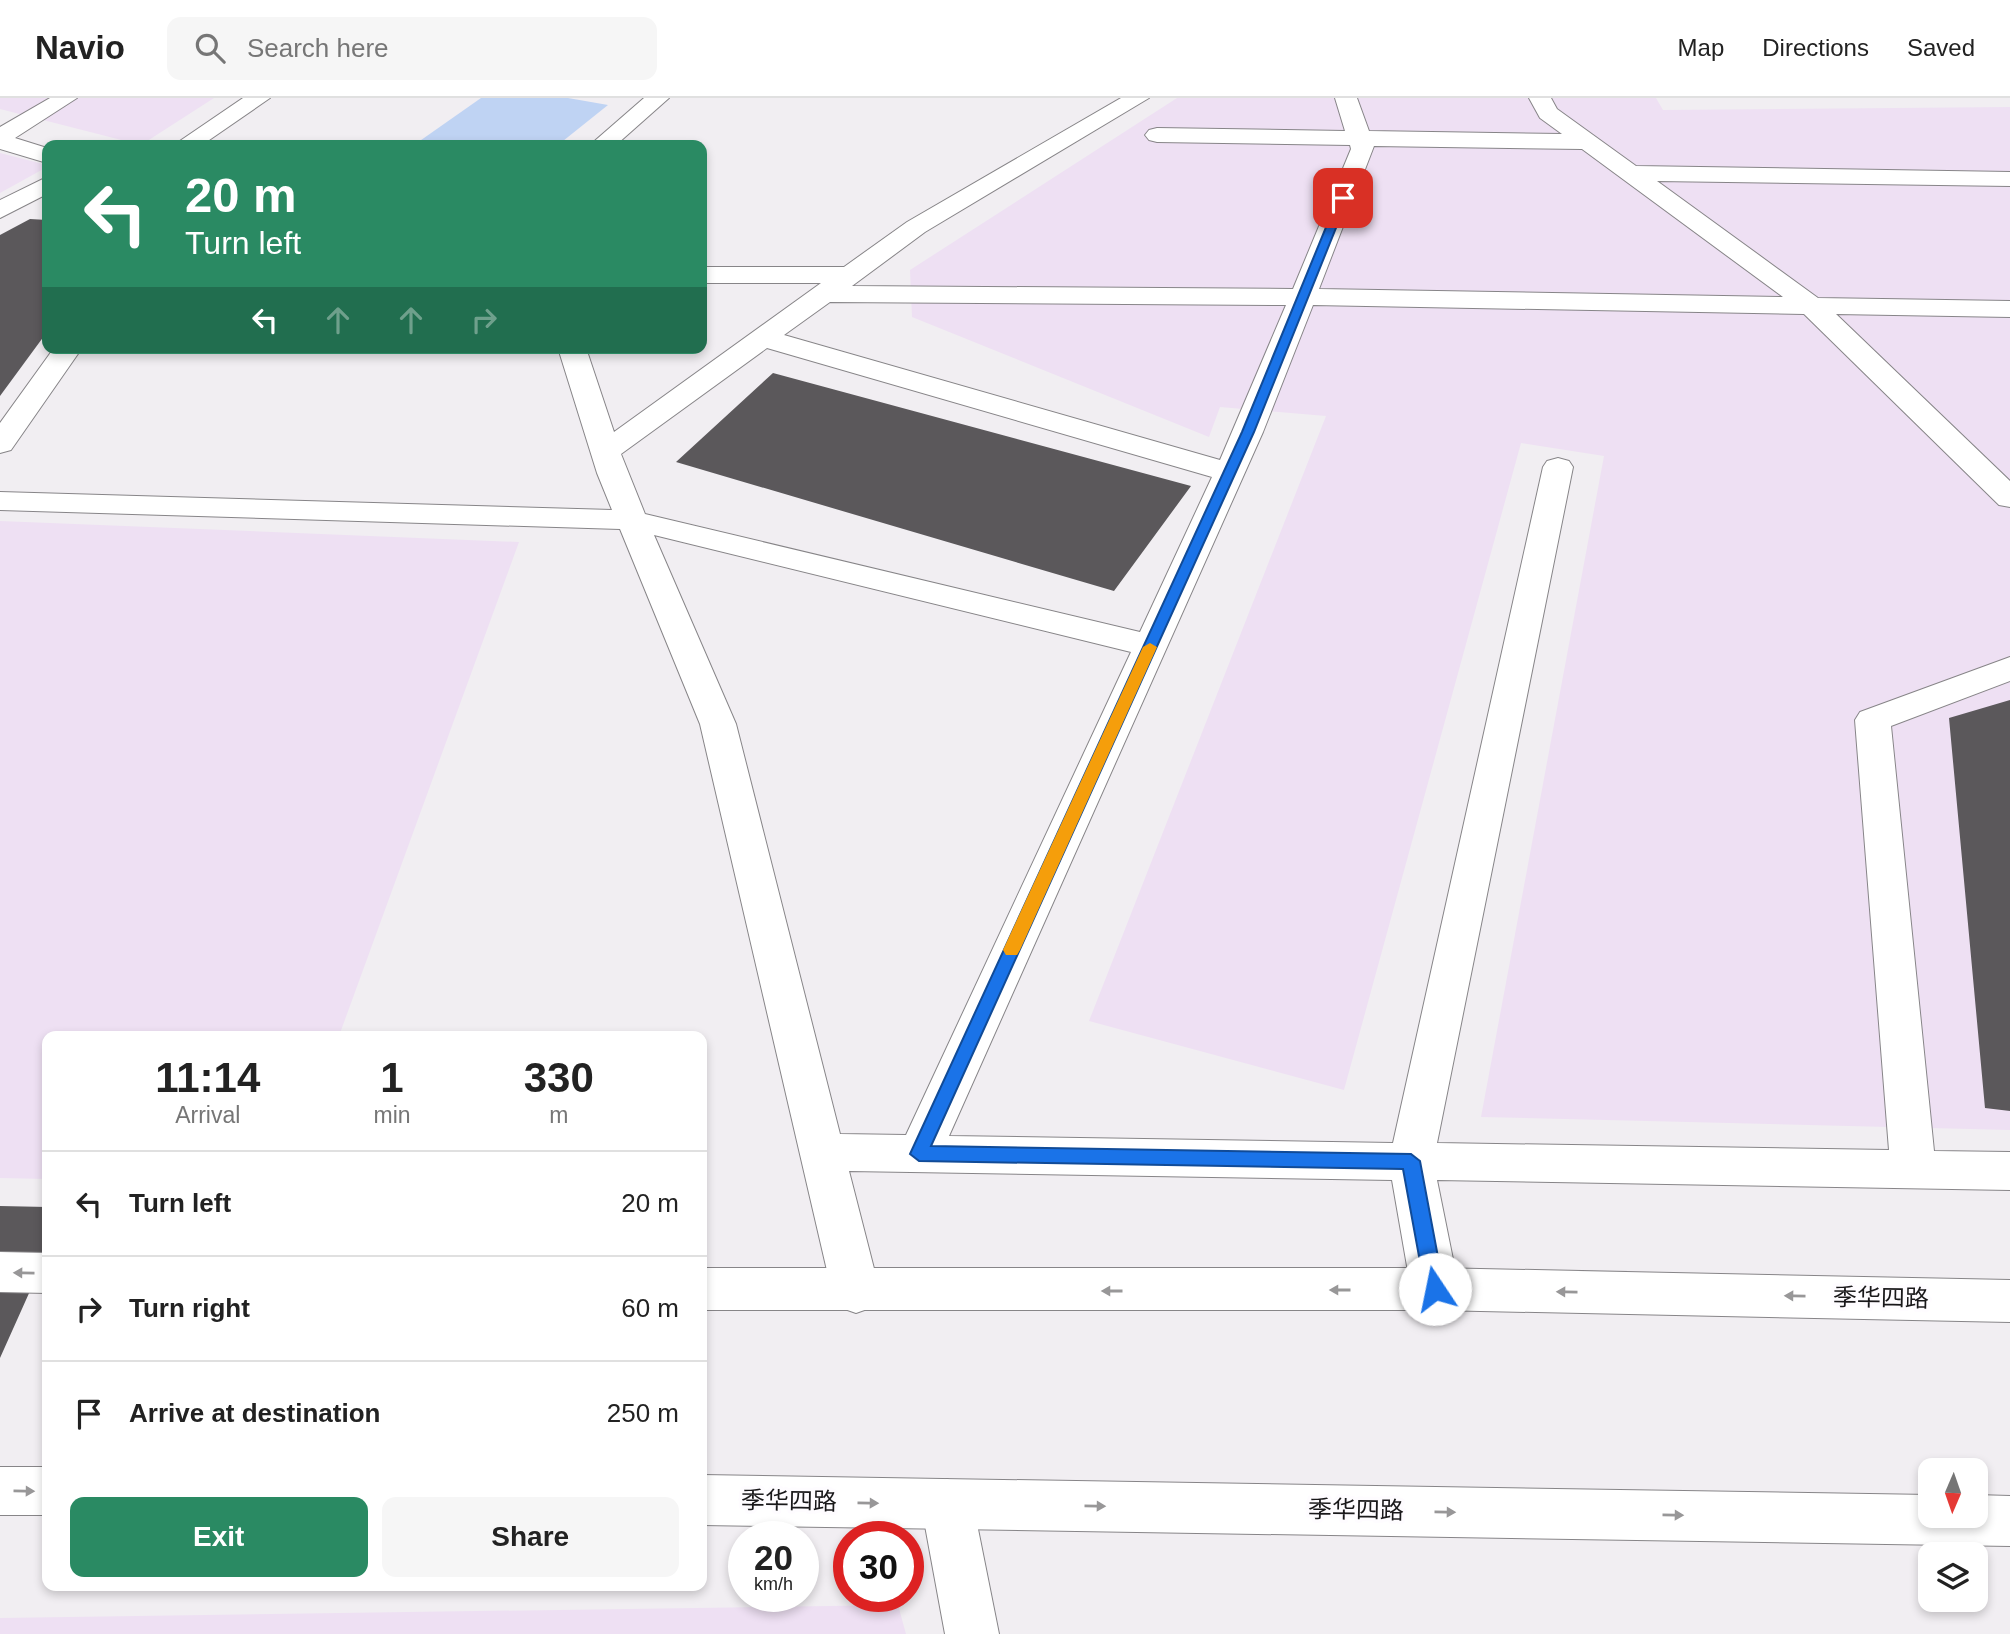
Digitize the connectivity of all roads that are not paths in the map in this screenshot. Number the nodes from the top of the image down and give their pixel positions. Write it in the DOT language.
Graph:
graph roads {
  1 [pos="66,98"];
  2 [pos="259,98"];
  3 [pos="658,98"];
  4 [pos="1138,98"];
  5 [pos="1346,98"];
  6 [pos="1540,98"];
  7 [pos="1157,135"];
  8 [pos="0,139"];
  9 [pos="1359,139"];
  10 [pos="194,140"];
  11 [pos="608,140"];
  12 [pos="1587,142"];
  13 [pos="42,154"];
  14 [pos="1630,173"];
  15 [pos="2010,179"];
  16 [pos="42,187"];
  17 [pos="0,210"];
  18 [pos="707,275"];
  19 [pos="850,275"];
  20 [pos="824,294"];
  21 [pos="1302,297"];
  22 [pos="1811,305"];
  23 [pos="2010,309"];
  24 [pos="763,338"];
  25 [pos="64,354"];
  26 [pos="574,354"];
  27 [pos="0,444"];
  28 [pos="605,452"];
  29 [pos="1558,467"];
  30 [pos="1230,472"];
  31 [pos="2010,498"];
  32 [pos="2,505"];
  33 [pos="632,520"];
  34 [pos="1151,646"];
  35 [pos="2010,668"];
  36 [pos="821,1152"];
  37 [pos="919,1154"];
  38 [pos="1411,1161"];
  39 [pos="1913,1169"];
  40 [pos="2010,1171"];
  41 [pos="0,1272"];
  42 [pos="42,1273"];
  43 [pos="707,1289"];
  44 [pos="1435,1289"];
  45 [pos="856,1292"];
  46 [pos="2010,1301"];
  47 [pos="0,1491"];
  48 [pos="42,1491"];
  49 [pos="707,1500"];
  50 [pos="947,1504"];
  51 [pos="2010,1521"];
  52 [pos="972,1634"];
  1 -- 8 [label="street"];
  2 -- 10 [label="street"];
  3 -- 11 [label="street"];
  4 -- 19 [label="street"];
  5 -- 9 [label="street"];
  6 -- 12 [label="street"];
  7 -- 9 [label="street"];
  8 -- 13 [label="street"];
  9 -- 12 [label="street"];
  9 -- 21 [label="street"];
  12 -- 14 [label="street"];
  14 -- 15 [label="street"];
  14 -- 22 [label="street"];
  16 -- 17 [label="street"];
  18 -- 19 [label="street"];
  19 -- 20 [label="street"];
  20 -- 21 [label="street"];
  20 -- 24 [label="street"];
  21 -- 22 [label="street"];
  21 -- 30 [label="street"];
  22 -- 23 [label="street"];
  22 -- 31 [label="street"];
  24 -- 28 [label="street"];
  24 -- 30 [label="street"];
  25 -- 27 [label="street"];
  26 -- 28 [label="street"];
  28 -- 33 [label="street"];
  29 -- 38 [label="street"];
  30 -- 34 [label="street"];
  32 -- 33 [label="street"];
  33 -- 34 [label="street"];
  33 -- 36 [label="street"];
  34 -- 37 [label="street"];
  35 -- 39 [label="street"];
  36 -- 37 [label="street"];
  36 -- 45 [label="street"];
  37 -- 38 [label="street"];
  38 -- 39 [label="street"];
  38 -- 44 [label="street"];
  39 -- 40 [label="street"];
  42 -- 41 [label="street, one-way"];
  43 -- 45 [label="street, 季华四路"];
  44 -- 45 [label="street, 季华四路, one-way"];
  46 -- 44 [label="street, 季华四路, one-way"];
  47 -- 48 [label="street, one-way"];
  49 -- 50 [label="street, 季华四路, one-way"];
  50 -- 51 [label="street, 季华四路, one-way"];
  50 -- 52 [label="street"];
}
